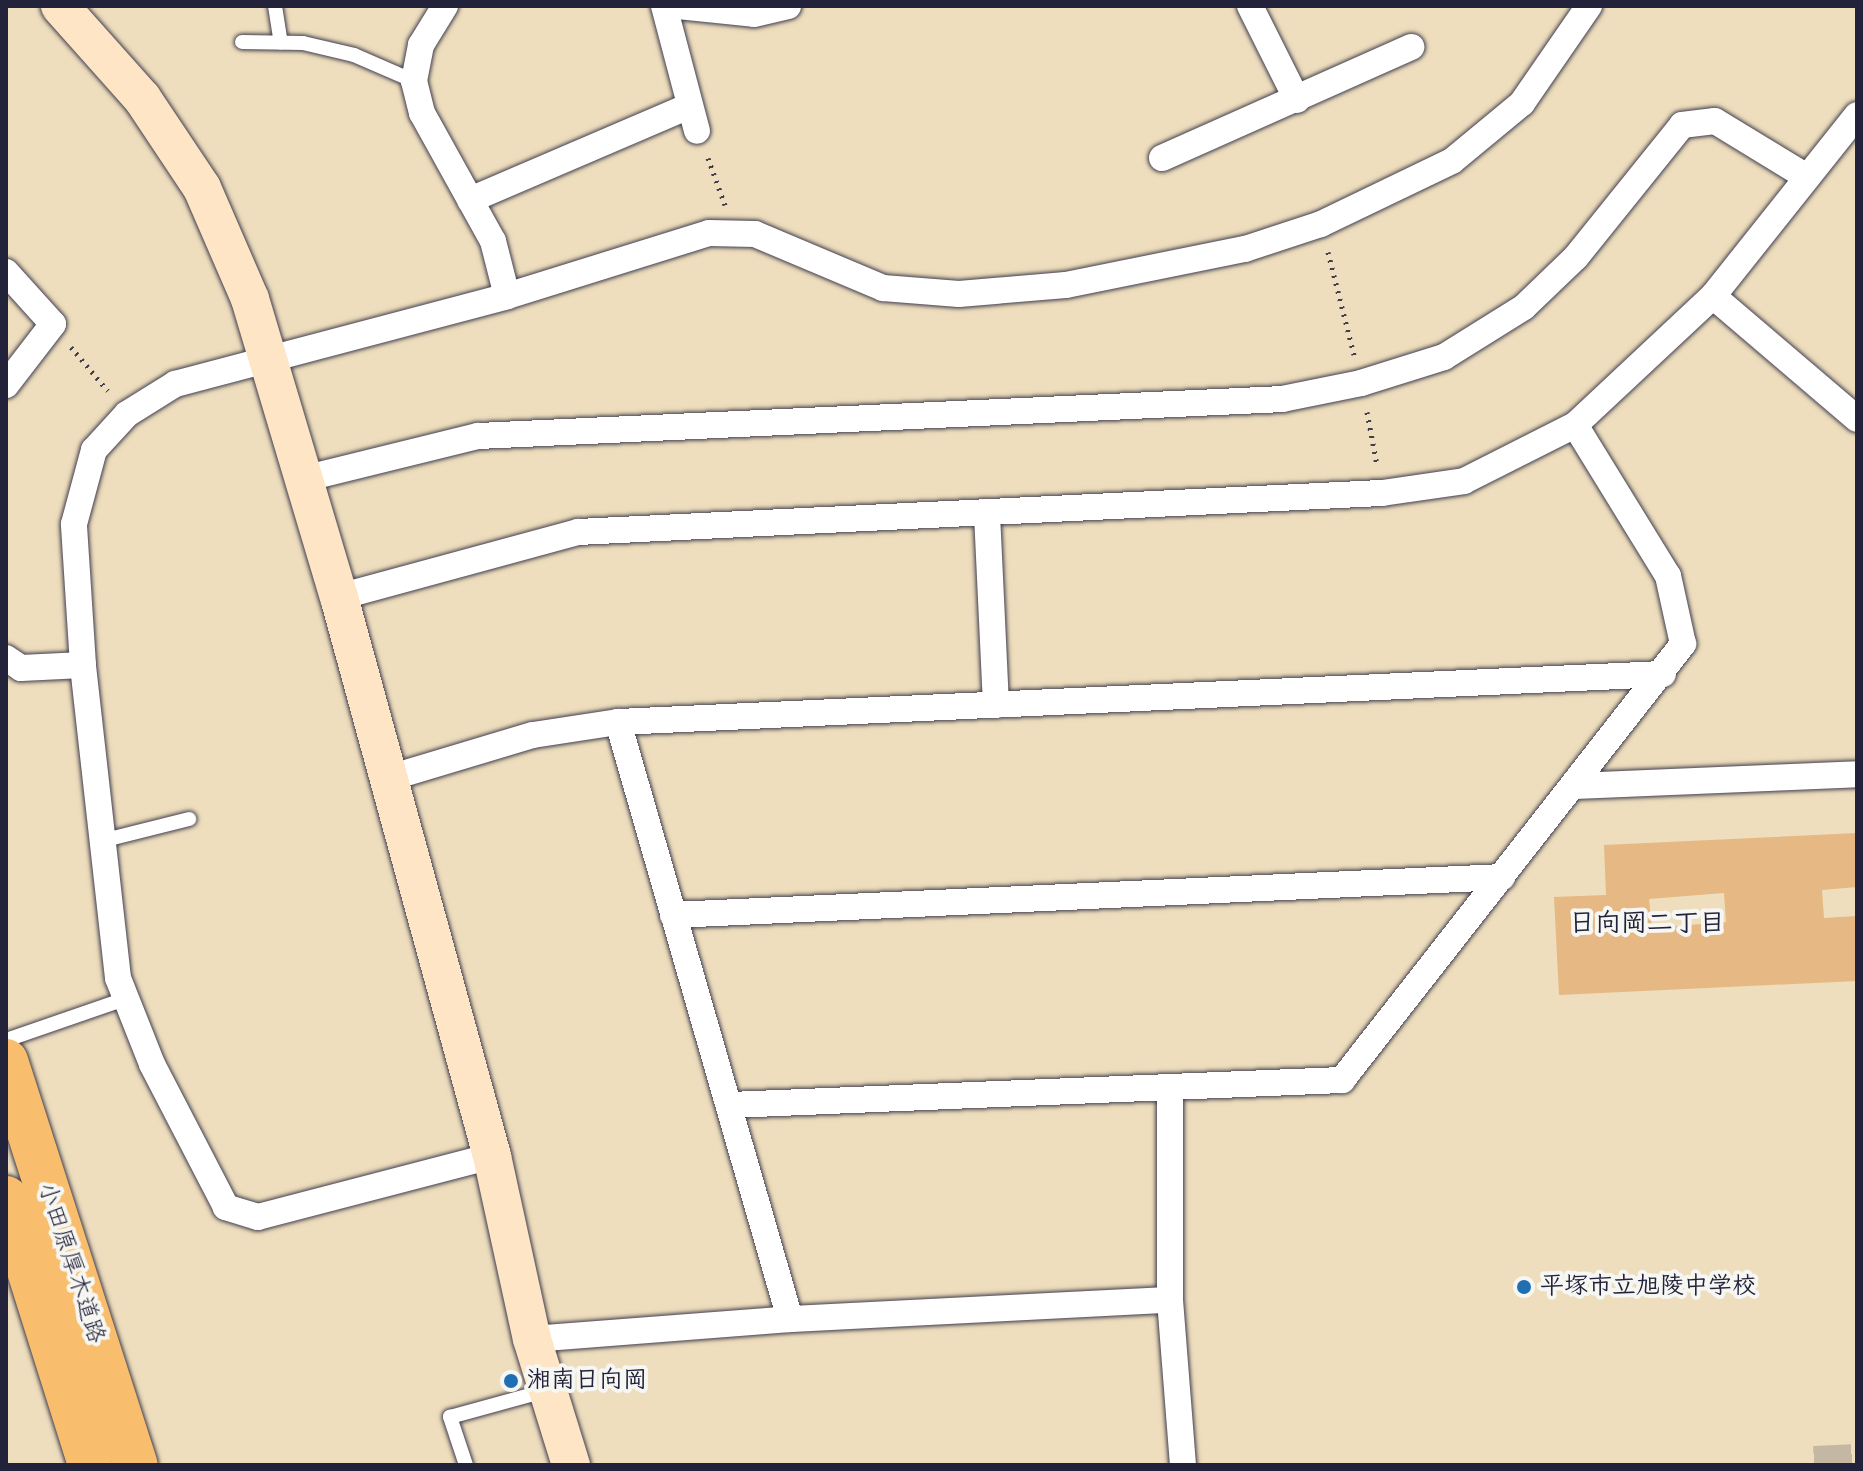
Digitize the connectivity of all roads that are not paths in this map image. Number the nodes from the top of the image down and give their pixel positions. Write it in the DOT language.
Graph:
graph roads {
  1 [pos="60,6"];
  2 [pos="275,6"];
  3 [pos="445,6"];
  4 [pos="664,6"];
  5 [pos="678,6"];
  6 [pos="788,6"];
  7 [pos="1250,6"];
  8 [pos="1589,6"];
  9 [pos="242,42"];
  10 [pos="281,43"];
  11 [pos="1411,47"];
  12 [pos="414,81"];
  13 [pos="1297,100"];
  14 [pos="687,107"];
  15 [pos="1857,115"];
  16 [pos="697,131"];
  17 [pos="1162,158"];
  18 [pos="1805,176"];
  19 [pos="470,200"];
  20 [pos="6,272"];
  21 [pos="507,296"];
  22 [pos="1713,296"];
  23 [pos="268,357"];
  24 [pos="6,385"];
  25 [pos="1857,419"];
  26 [pos="1575,425"];
  27 [pos="303,479"];
  28 [pos="987,514"];
  29 [pos="339,597"];
  30 [pos="6,658"];
  31 [pos="83,665"];
  32 [pos="1663,674"];
  33 [pos="996,705"];
  34 [pos="618,722"];
  35 [pos="1857,774"];
  36 [pos="386,779"];
  37 [pos="1576,786"];
  38 [pos="189,819"];
  39 [pos="101,841"];
  40 [pos="1502,877"];
  41 [pos="673,915"];
  42 [pos="125,999"];
  43 [pos="6,1040"];
  44 [pos="6,1061"];
  45 [pos="1170,1088"];
  46 [pos="730,1105"];
  47 [pos="492,1156"];
  48 [pos="6,1198"];
  49 [pos="1170,1300"];
  50 [pos="790,1319"];
  51 [pos="532,1339"];
  52 [pos="548,1390"];
  53 [pos="135,1460"];
  54 [pos="90,1464"];
  55 [pos="466,1465"];
  56 [pos="571,1465"];
  57 [pos="1183,1465"];
  1 -- 23 [label="street"];
  2 -- 10 [label="lane"];
  3 -- 12 [label="street"];
  4 -- 14 [label="street"];
  5 -- 6 [label="street"];
  7 -- 13 [label="street"];
  8 -- 21 [label="street"];
  9 -- 10 [label="lane"];
  10 -- 12 [label="lane"];
  11 -- 13 [label="street"];
  12 -- 19 [label="street"];
  13 -- 17 [label="street"];
  14 -- 16 [label="street"];
  14 -- 19 [label="street"];
  15 -- 18 [label="street"];
  18 -- 22 [label="street"];
  18 -- 27 [label="street"];
  19 -- 21 [label="street"];
  20 -- 24 [label="street"];
  21 -- 23 [label="street"];
  22 -- 25 [label="street"];
  22 -- 26 [label="street"];
  23 -- 27 [label="street"];
  23 -- 31 [label="street"];
  26 -- 28 [label="street"];
  26 -- 32 [label="street"];
  27 -- 29 [label="street"];
  28 -- 29 [label="street"];
  28 -- 33 [label="street"];
  29 -- 36 [label="street"];
  30 -- 31 [label="street"];
  31 -- 39 [label="street"];
  32 -- 33 [label="street"];
  32 -- 37 [label="street"];
  33 -- 34 [label="street"];
  34 -- 36 [label="street"];
  34 -- 41 [label="street"];
  35 -- 37 [label="street"];
  36 -- 47 [label="street"];
  37 -- 40 [label="street"];
  38 -- 39 [label="lane"];
  39 -- 42 [label="street"];
  40 -- 41 [label="street"];
  40 -- 45 [label="street"];
  41 -- 46 [label="street"];
  42 -- 43 [label="lane"];
  42 -- 47 [label="street"];
  44 -- 53 [label="highway, 小田原厚木道路"];
  45 -- 46 [label="street"];
  45 -- 49 [label="street"];
  46 -- 50 [label="street"];
  47 -- 51 [label="street"];
  48 -- 54 [label="highway, 小田原厚木道路"];
  49 -- 50 [label="street"];
  49 -- 57 [label="street"];
  50 -- 51 [label="street"];
  51 -- 52 [label="street"];
  52 -- 55 [label="lane"];
  52 -- 56 [label="street"];
}
